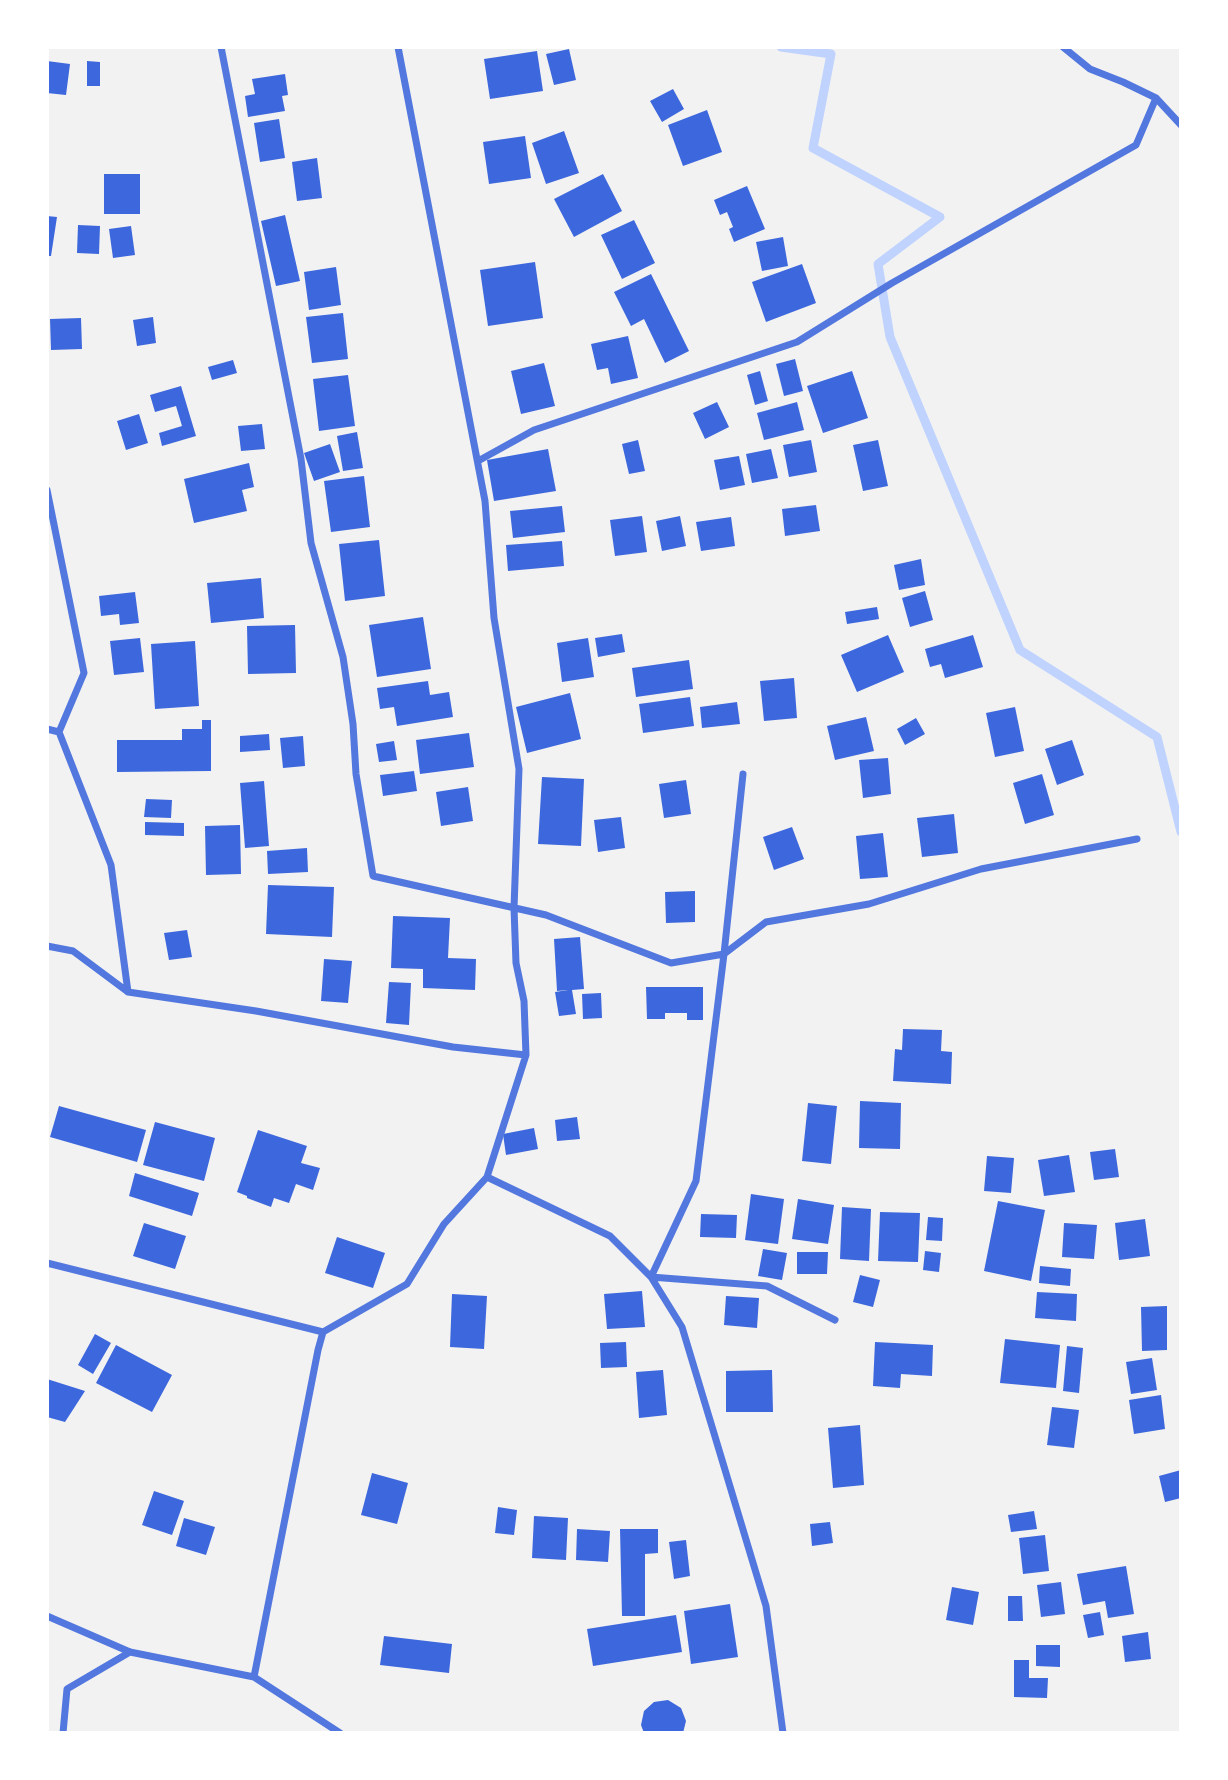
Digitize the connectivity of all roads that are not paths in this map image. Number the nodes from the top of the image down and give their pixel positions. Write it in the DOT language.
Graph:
graph roads {
  1 [pos="221,47"];
  2 [pos="398,47"];
  3 [pos="1063,47"];
  4 [pos="1156,98"];
  5 [pos="1181,125"];
  6 [pos="478,461"];
  7 [pos="47,490"];
  8 [pos="47,729"];
  9 [pos="58,732"];
  10 [pos="743,774"];
  11 [pos="1137,839"];
  12 [pos="514,908"];
  13 [pos="47,946"];
  14 [pos="724,954"];
  15 [pos="128,992"];
  16 [pos="526,1055"];
  17 [pos="487,1177"];
  18 [pos="47,1263"];
  19 [pos="651,1277"];
  20 [pos="835,1320"];
  21 [pos="323,1332"];
  22 [pos="47,1616"];
  23 [pos="130,1652"];
  24 [pos="254,1677"];
  25 [pos="63,1733"];
  26 [pos="340,1733"];
  27 [pos="783,1733"];
  1 -- 12 [label="street"];
  2 -- 6 [label="street"];
  3 -- 4 [label="street"];
  4 -- 5 [label="street"];
  4 -- 6 [label="street"];
  6 -- 12 [label="street"];
  7 -- 9 [label="street"];
  8 -- 9 [label="street"];
  9 -- 15 [label="street"];
  10 -- 14 [label="street"];
  11 -- 14 [label="street"];
  12 -- 14 [label="street"];
  12 -- 16 [label="street"];
  13 -- 15 [label="street"];
  14 -- 19 [label="street"];
  15 -- 16 [label="street"];
  16 -- 17 [label="street"];
  17 -- 19 [label="street"];
  17 -- 21 [label="street"];
  18 -- 21 [label="street"];
  19 -- 20 [label="street"];
  19 -- 27 [label="street"];
  21 -- 24 [label="street"];
  22 -- 23 [label="street"];
  23 -- 24 [label="street"];
  23 -- 25 [label="street"];
  24 -- 26 [label="street"];
}
